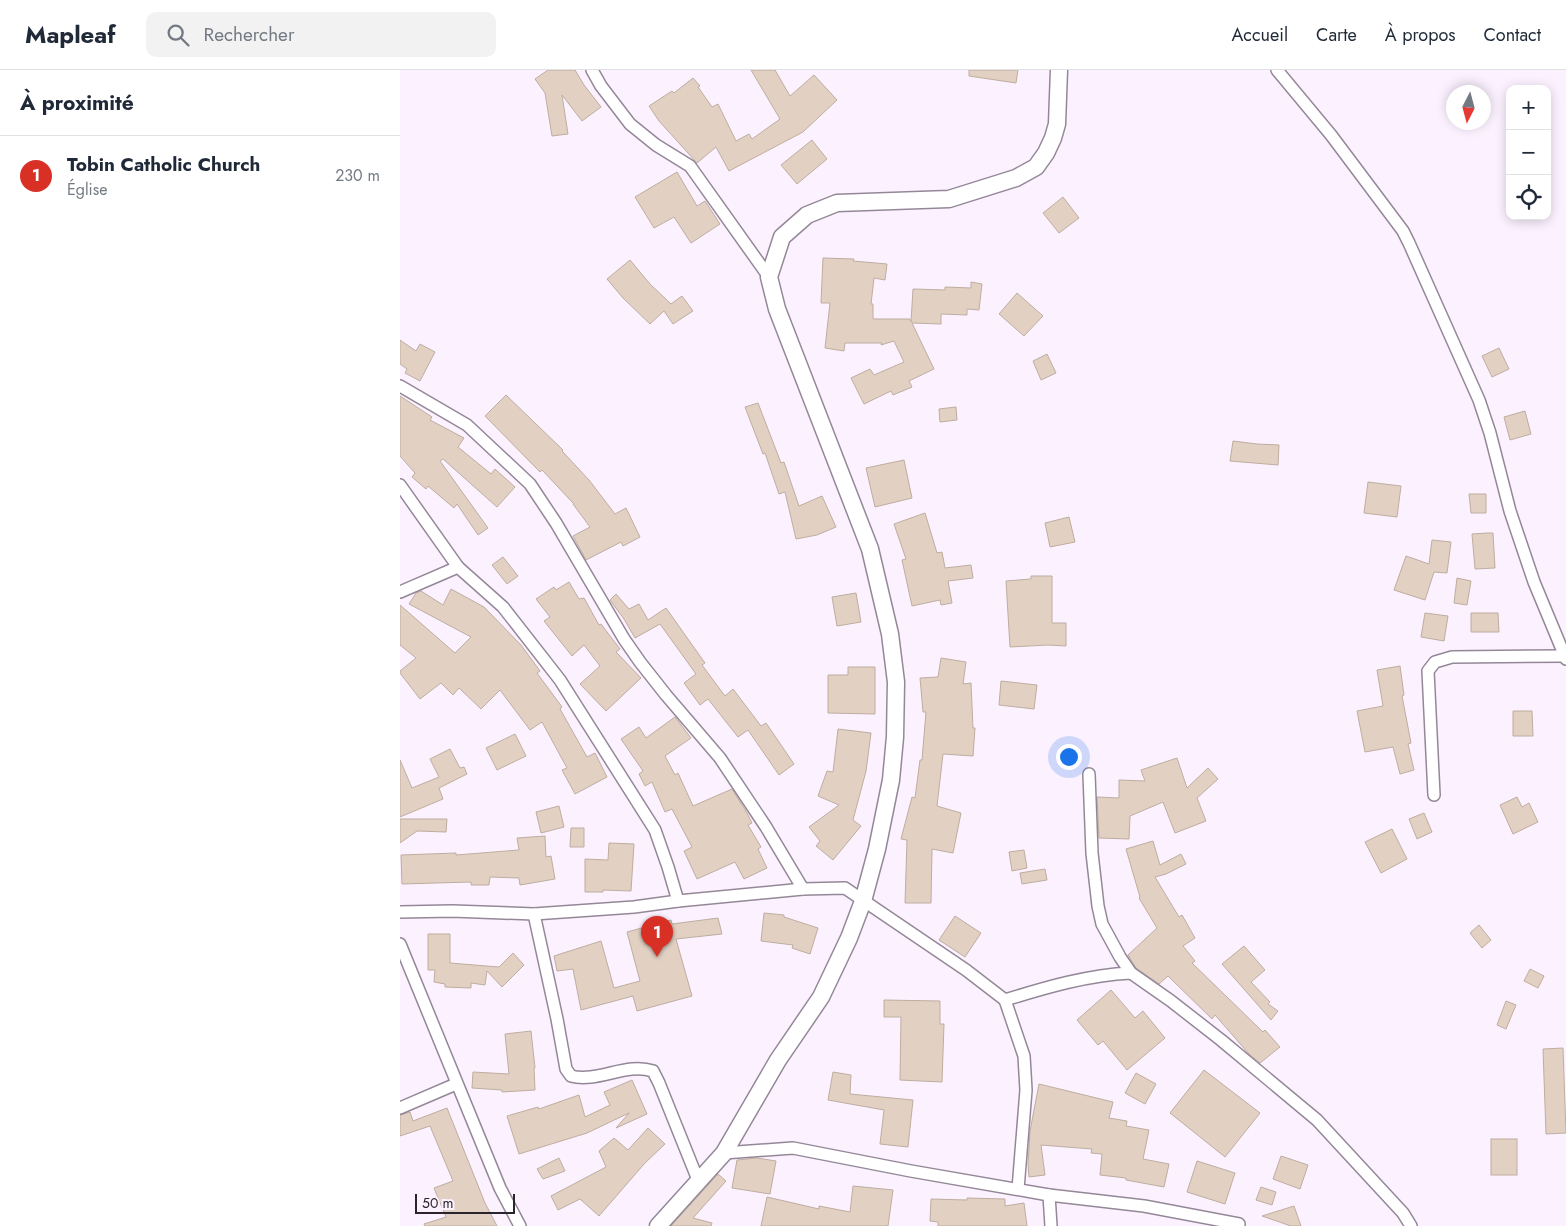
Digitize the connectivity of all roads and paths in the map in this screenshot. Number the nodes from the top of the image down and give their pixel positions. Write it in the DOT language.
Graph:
graph roads {
  1 [pos="592,70"];
  2 [pos="1059,70"];
  3 [pos="1277,70"];
  4 [pos="769,276"];
  5 [pos="400,386"];
  6 [pos="400,485"];
  7 [pos="458,567"];
  8 [pos="400,592"];
  9 [pos="1565,658"];
  10 [pos="1089,774"];
  11 [pos="1434,795"];
  12 [pos="803,889"];
  13 [pos="678,901"];
  14 [pos="864,901"];
  15 [pos="400,912"];
  16 [pos="534,914"];
  17 [pos="400,944"];
  18 [pos="1132,973"];
  19 [pos="1005,1000"];
  20 [pos="456,1084"];
  21 [pos="400,1108"];
  22 [pos="724,1153"];
  23 [pos="698,1180"];
  24 [pos="1018,1188"];
  25 [pos="1049,1195"];
  26 [pos="1239,1224"];
  27 [pos="520,1226"];
  28 [pos="658,1226"];
  29 [pos="1052,1226"];
  30 [pos="1411,1226"];
  1 -- 4 [label="street"];
  2 -- 4 [label="main road"];
  3 -- 9 [label="street"];
  4 -- 14 [label="main road"];
  5 -- 12 [label="street"];
  6 -- 7 [label="street"];
  7 -- 8 [label="street"];
  7 -- 13 [label="street"];
  9 -- 11 [label="street"];
  10 -- 18 [label="street"];
  12 -- 13 [label="street"];
  12 -- 14 [label="street"];
  13 -- 16 [label="street"];
  14 -- 19 [label="street"];
  14 -- 22 [label="main road"];
  15 -- 16 [label="street"];
  16 -- 23 [label="street"];
  17 -- 20 [label="street"];
  18 -- 19 [label="street"];
  18 -- 30 [label="street"];
  19 -- 24 [label="street"];
  20 -- 21 [label="street"];
  20 -- 27 [label="street"];
  22 -- 23 [label="main road"];
  22 -- 24 [label="street"];
  23 -- 28 [label="main road"];
  24 -- 25 [label="street"];
  25 -- 26 [label="street"];
  25 -- 29 [label="street"];
}
